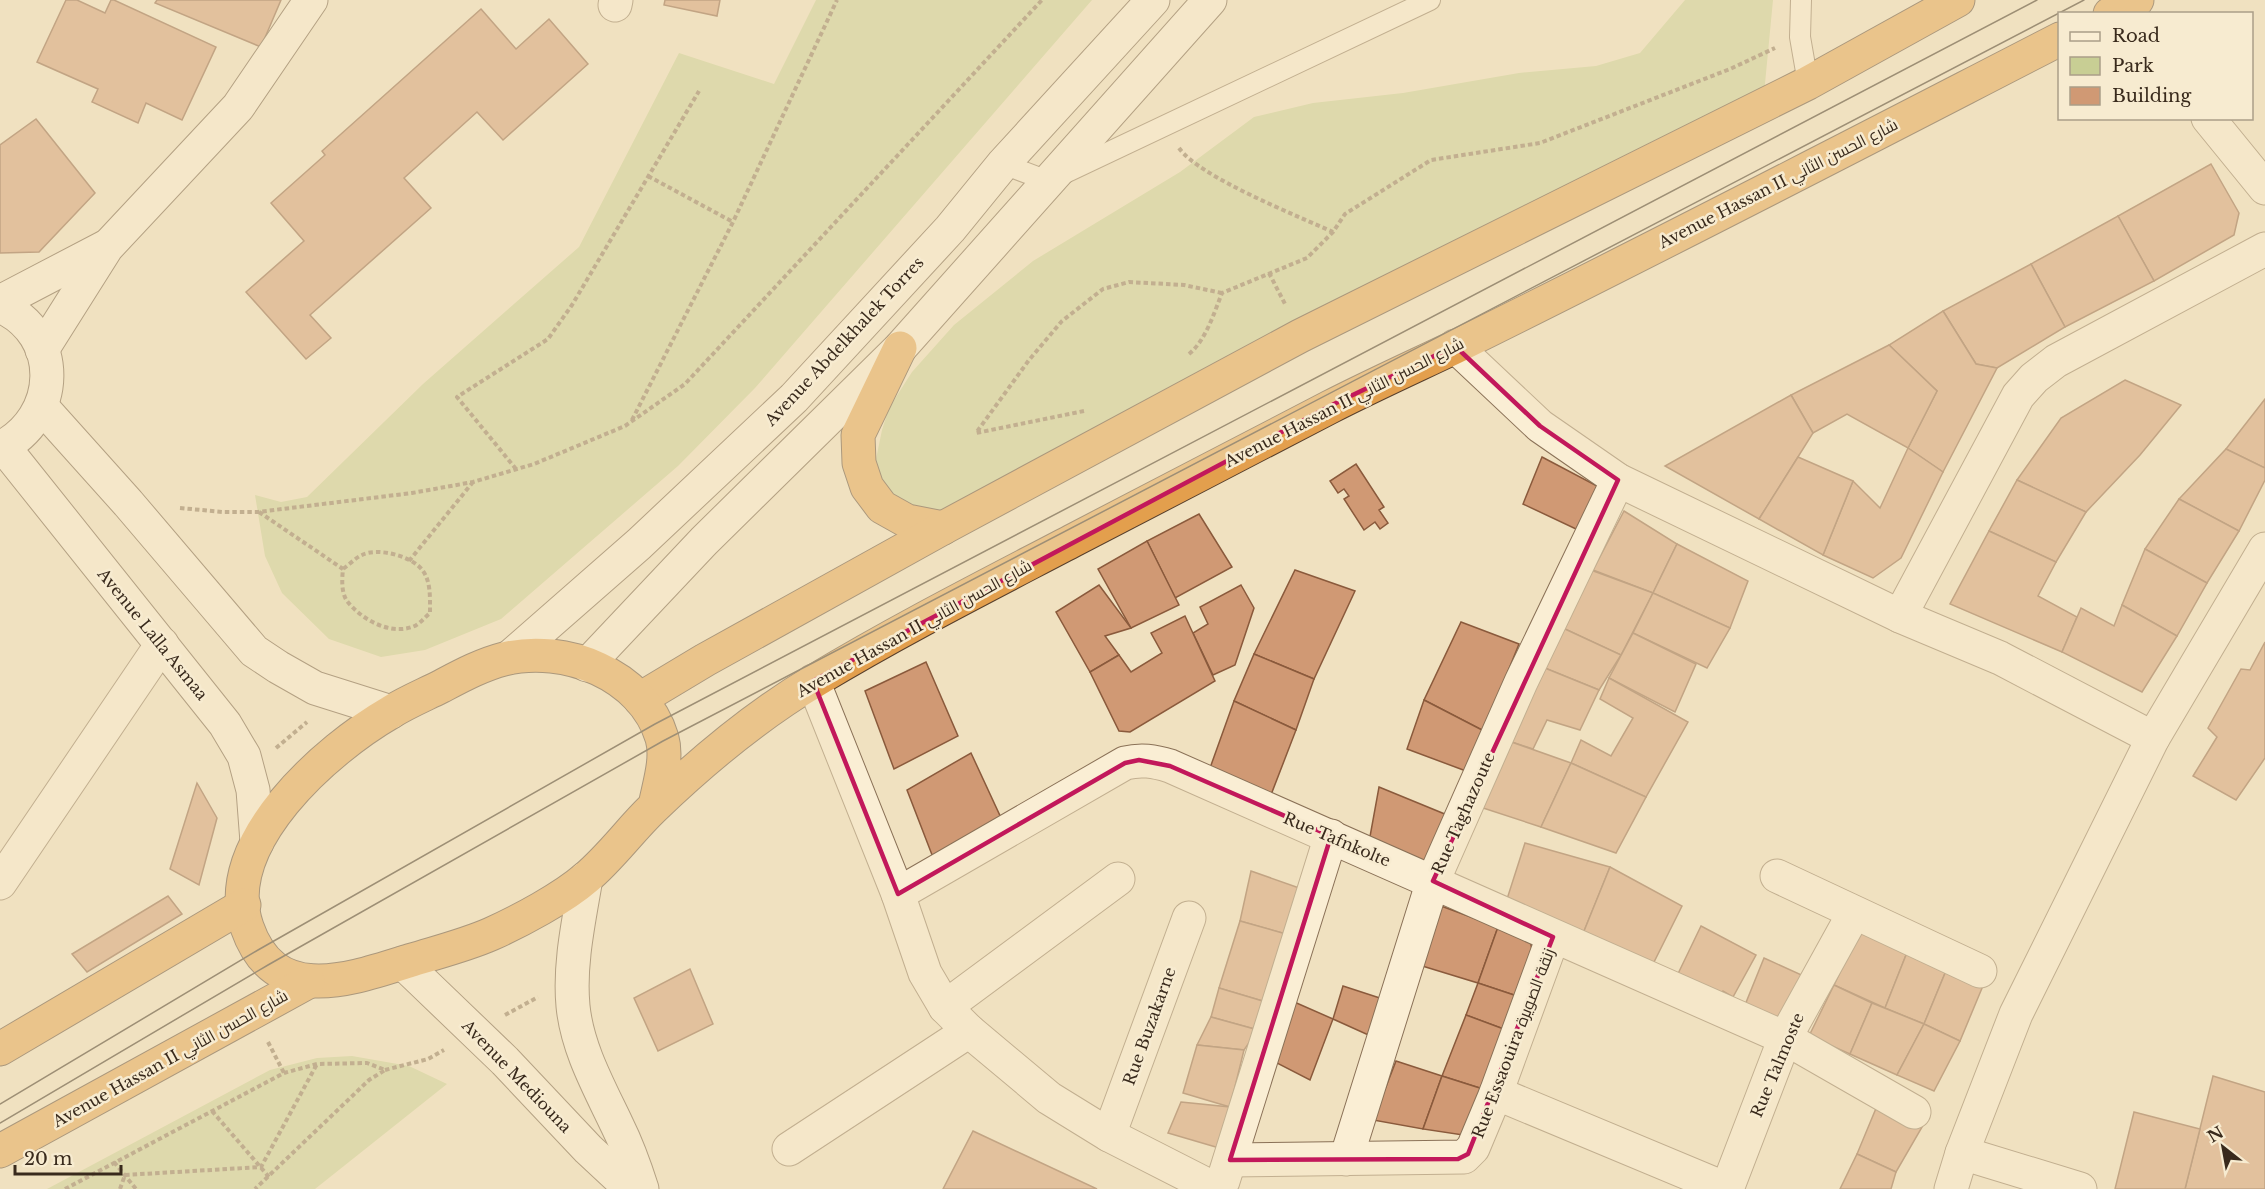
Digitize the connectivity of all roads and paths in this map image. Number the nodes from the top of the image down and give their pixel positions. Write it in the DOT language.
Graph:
graph roads {
  1 [pos="310,0"];
  2 [pos="837,0"];
  3 [pos="1041,0"];
  4 [pos="1153,0"];
  5 [pos="1210,0"];
  6 [pos="1430,0"];
  7 [pos="1801,0"];
  8 [pos="1958,0"];
  9 [pos="1800,37"];
  10 [pos="2058,40"];
  11 [pos="1808,83"];
  12 [pos="699,91"];
  13 [pos="2210,120"];
  14 [pos="1164,125"];
  15 [pos="1003,164"];
  16 [pos="648,176"];
  17 [pos="1048,180"];
  18 [pos="2265,188"];
  19 [pos="733,222"];
  20 [pos="1333,232"];
  21 [pos="106,247"];
  22 [pos="2265,249"];
  23 [pos="1222,293"];
  24 [pos="0,304"];
  25 [pos="1455,346"];
  26 [pos="900,348"];
  27 [pos="42,350"];
  28 [pos="1186,356"];
  29 [pos="41,406"];
  30 [pos="1086,411"];
  31 [pos="632,421"];
  32 [pos="1,447"];
  33 [pos="516,469"];
  34 [pos="1618,480"];
  35 [pos="473,482"];
  36 [pos="128,503"];
  37 [pos="258,512"];
  38 [pos="943,528"];
  39 [pos="2265,549"];
  40 [pos="409,561"];
  41 [pos="343,569"];
  42 [pos="1900,616"];
  43 [pos="162,644"];
  44 [pos="510,657"];
  45 [pos="587,664"];
  46 [pos="813,681"];
  47 [pos="339,696"];
  48 [pos="640,699"];
  49 [pos="391,712"];
  50 [pos="2153,738"];
  51 [pos="248,771"];
  52 [pos="655,806"];
  53 [pos="1331,836"];
  54 [pos="257,842"];
  55 [pos="9,847"];
  56 [pos="1777,876"];
  57 [pos="586,879"];
  58 [pos="1118,879"];
  59 [pos="1433,881"];
  60 [pos="0,883"];
  61 [pos="898,894"];
  62 [pos="244,905"];
  63 [pos="1854,913"];
  64 [pos="1189,918"];
  65 [pos="1553,937"];
  66 [pos="403,963"];
  67 [pos="1980,971"];
  68 [pos="308,982"];
  69 [pos="945,1007"];
  70 [pos="969,1031"];
  71 [pos="1785,1038"];
  72 [pos="0,1049"];
  73 [pos="317,1064"];
  74 [pos="1496,1094"];
  75 [pos="212,1111"];
  76 [pos="1914,1112"];
  77 [pos="1109,1135"];
  78 [pos="789,1149"];
  79 [pos="0,1151"];
  80 [pos="1962,1154"];
  81 [pos="1346,1160"];
  82 [pos="114,1162"];
  83 [pos="261,1167"];
  84 [pos="125,1175"];
  85 [pos="1225,1175"];
  86 [pos="269,1177"];
  87 [pos="65,1189"];
  88 [pos="120,1189"];
  89 [pos="136,1189"];
  90 [pos="255,1189"];
  91 [pos="631,1189"];
  92 [pos="642,1189"];
  93 [pos="1215,1189"];
  94 [pos="1726,1189"];
  95 [pos="1951,1189"];
  96 [pos="2080,1189"];
  1 -- 21 [label="street"];
  2 -- 19 [label="path"];
  3 -- 31 [label="path"];
  4 -- 15 [label="street, Avenue Abdelkhalek Torres"];
  5 -- 17 [label="street"];
  6 -- 14 [label="lane"];
  7 -- 9 [label="lane"];
  8 -- 11 [label="highway"];
  9 -- 11 [label="lane"];
  9 -- 20 [label="path"];
  10 -- 25 [label="highway, Avenue Hassan II شارع الحسن الثاني"];
  11 -- 38 [label="highway"];
  12 -- 16 [label="path"];
  13 -- 18 [label="street"];
  14 -- 17 [label="lane"];
  14 -- 20 [label="path"];
  15 -- 17 [label="lane"];
  15 -- 44 [label="street, Avenue Abdelkhalek Torres"];
  16 -- 19 [label="path"];
  16 -- 33 [label="path"];
  17 -- 26 [label="street"];
  19 -- 31 [label="path"];
  20 -- 23 [label="path"];
  21 -- 24 [label="street"];
  21 -- 27 [label="street"];
  22 -- 42 [label="street"];
  23 -- 28 [label="path"];
  23 -- 30 [label="path"];
  24 -- 27 [label="street"];
  25 -- 34 [label="street"];
  25 -- 46 [label="highway, Avenue Hassan II شارع الحسن الثاني"];
  26 -- 38 [label="highway"];
  26 -- 45 [label="street"];
  27 -- 29 [label="street"];
  29 -- 32 [label="street"];
  29 -- 36 [label="street"];
  31 -- 33 [label="path"];
  32 -- 43 [label="street, Avenue Lalla Asmaa"];
  33 -- 35 [label="path"];
  34 -- 42 [label="street"];
  34 -- 59 [label="street, Rue Taghazoute"];
  35 -- 37 [label="path"];
  35 -- 40 [label="path"];
  36 -- 37 [label="path"];
  36 -- 47 [label="street"];
  37 -- 41 [label="path"];
  38 -- 48 [label="highway"];
  39 -- 50 [label="street"];
  40 -- 41 [label="path"];
  40 -- 41 [label="path"];
  42 -- 50 [label="street"];
  43 -- 51 [label="street, Avenue Lalla Asmaa"];
  43 -- 55 [label="street"];
  44 -- 45 [label="highway"];
  44 -- 49 [label="highway"];
  45 -- 48 [label="highway"];
  46 -- 52 [label="highway, Avenue Hassan II شارع الحسن الثاني"];
  46 -- 61 [label="street"];
  47 -- 49 [label="street"];
  47 -- 51 [label="path"];
  48 -- 52 [label="highway"];
  49 -- 54 [label="highway"];
  50 -- 80 [label="street"];
  51 -- 54 [label="street, Avenue Lalla Asmaa"];
  52 -- 57 [label="highway, Avenue Hassan II شارع الحسن الثاني"];
  53 -- 59 [label="street, Rue Tafnkolte"];
  53 -- 61 [label="street, Rue Tafnkolte"];
  53 -- 85 [label="street"];
  54 -- 62 [label="highway"];
  55 -- 60 [label="street"];
  56 -- 63 [label="street"];
  57 -- 66 [label="highway, Avenue Hassan II شارع الحسن الثاني"];
  57 -- 92 [label="street"];
  58 -- 69 [label="street"];
  59 -- 65 [label="street, Rue Tafnkolte"];
  59 -- 81 [label="street, Rue Taghazoute"];
  61 -- 69 [label="street"];
  62 -- 68 [label="highway"];
  62 -- 72 [label="highway"];
  63 -- 67 [label="street"];
  63 -- 71 [label="street, Rue Talmoste"];
  64 -- 77 [label="street, Rue Buzakarne"];
  65 -- 71 [label="street, Rue Tafnkolte"];
  65 -- 74 [label="street, Rue Essaouira زنقة الصويرة"];
  66 -- 68 [label="highway, Avenue Hassan II شارع الحسن الثاني"];
  66 -- 91 [label="street, Avenue Mediouna"];
  68 -- 79 [label="highway, Avenue Hassan II شارع الحسن الثاني"];
  69 -- 70 [label="street"];
  70 -- 77 [label="street"];
  70 -- 78 [label="street"];
  71 -- 76 [label="street, Rue Tafnkolte"];
  71 -- 94 [label="street, Rue Talmoste"];
  73 -- 75 [label="path"];
  73 -- 83 [label="path"];
  73 -- 86 [label="path"];
  74 -- 81 [label="street, Rue Essaouira زنقة الصويرة"];
  74 -- 94 [label="street"];
  75 -- 82 [label="path"];
  75 -- 83 [label="path"];
  77 -- 93 [label="street"];
  80 -- 95 [label="street"];
  80 -- 96 [label="street"];
  81 -- 85 [label="street"];
  82 -- 84 [label="path"];
  82 -- 87 [label="path"];
  83 -- 84 [label="path"];
  83 -- 86 [label="path"];
  84 -- 88 [label="path"];
  84 -- 89 [label="path"];
  86 -- 90 [label="path"];
}
